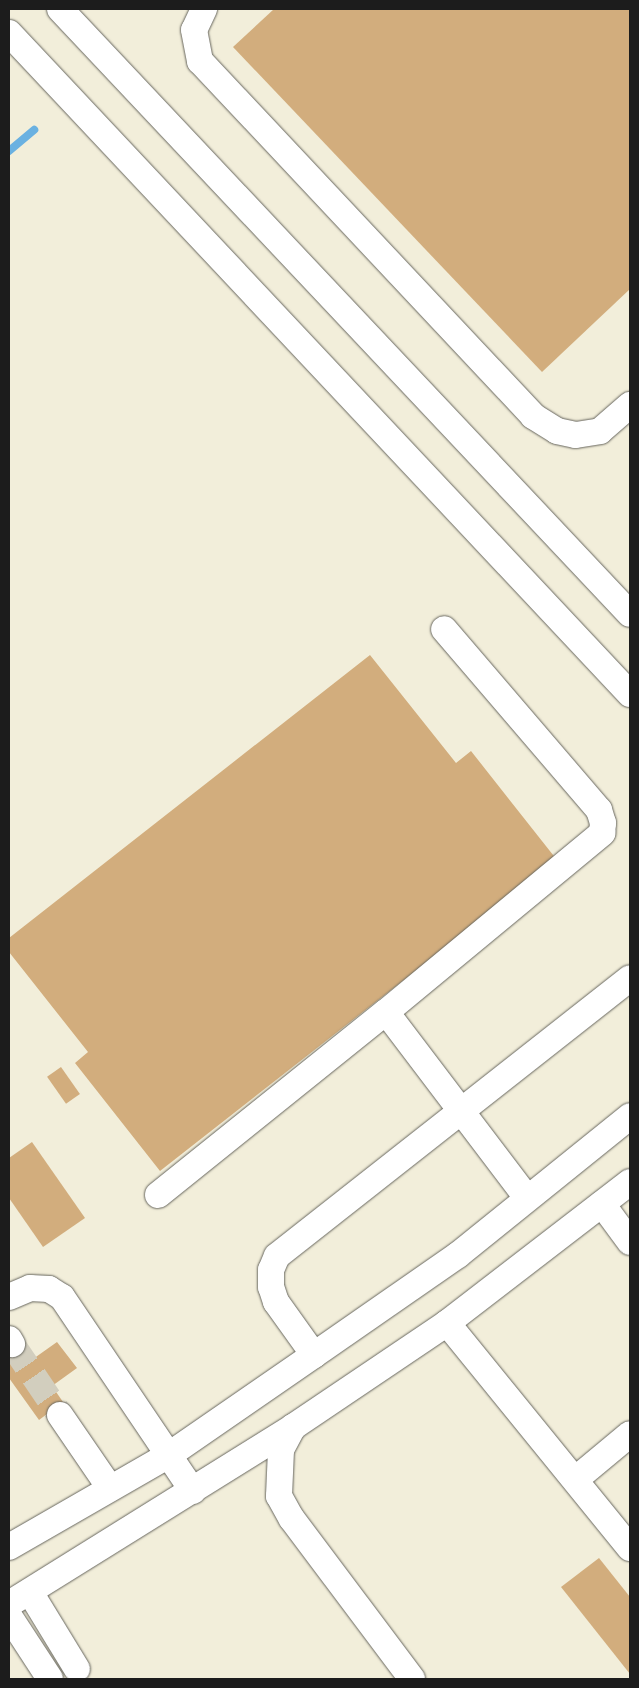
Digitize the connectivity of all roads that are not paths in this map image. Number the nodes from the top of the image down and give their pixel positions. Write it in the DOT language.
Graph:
graph roads {
  1 [pos="60,9"];
  2 [pos="204,9"];
  3 [pos="9,32"];
  4 [pos="630,405"];
  5 [pos="630,614"];
  6 [pos="444,629"];
  7 [pos="630,694"];
  8 [pos="630,978"];
  9 [pos="386,1012"];
  10 [pos="462,1112"];
  11 [pos="630,1116"];
  12 [pos="630,1182"];
  13 [pos="158,1195"];
  14 [pos="528,1198"];
  15 [pos="602,1204"];
  16 [pos="630,1242"];
  17 [pos="9,1297"];
  18 [pos="446,1324"];
  19 [pos="314,1355"];
  20 [pos="60,1415"];
  21 [pos="293,1427"];
  22 [pos="630,1434"];
  23 [pos="169,1455"];
  24 [pos="576,1479"];
  25 [pos="110,1488"];
  26 [pos="193,1491"];
  27 [pos="9,1547"];
  28 [pos="630,1548"];
  29 [pos="20,1598"];
  30 [pos="9,1616"];
  31 [pos="16,1642"];
  32 [pos="77,1669"];
  33 [pos="50,1679"];
  34 [pos="412,1679"];
  1 -- 5 [label="lane"];
  2 -- 4 [label="lane"];
  3 -- 7 [label="lane"];
  6 -- 9 [label="lane"];
  8 -- 10 [label="lane"];
  9 -- 10 [label="lane"];
  9 -- 13 [label="lane"];
  10 -- 14 [label="lane"];
  10 -- 19 [label="lane"];
  11 -- 14 [label="lane"];
  12 -- 15 [label="lane"];
  14 -- 19 [label="lane"];
  15 -- 16 [label="lane"];
  15 -- 18 [label="lane"];
  17 -- 23 [label="lane"];
  18 -- 21 [label="lane"];
  18 -- 24 [label="lane"];
  19 -- 23 [label="lane"];
  20 -- 25 [label="lane"];
  21 -- 26 [label="lane"];
  21 -- 34 [label="lane"];
  22 -- 24 [label="lane"];
  23 -- 25 [label="lane"];
  23 -- 26 [label="lane"];
  24 -- 28 [label="lane"];
  25 -- 27 [label="lane"];
  26 -- 29 [label="lane"];
  29 -- 32 [label="lane"];
  30 -- 31 [label="lane"];
  31 -- 33 [label="lane"];
}
